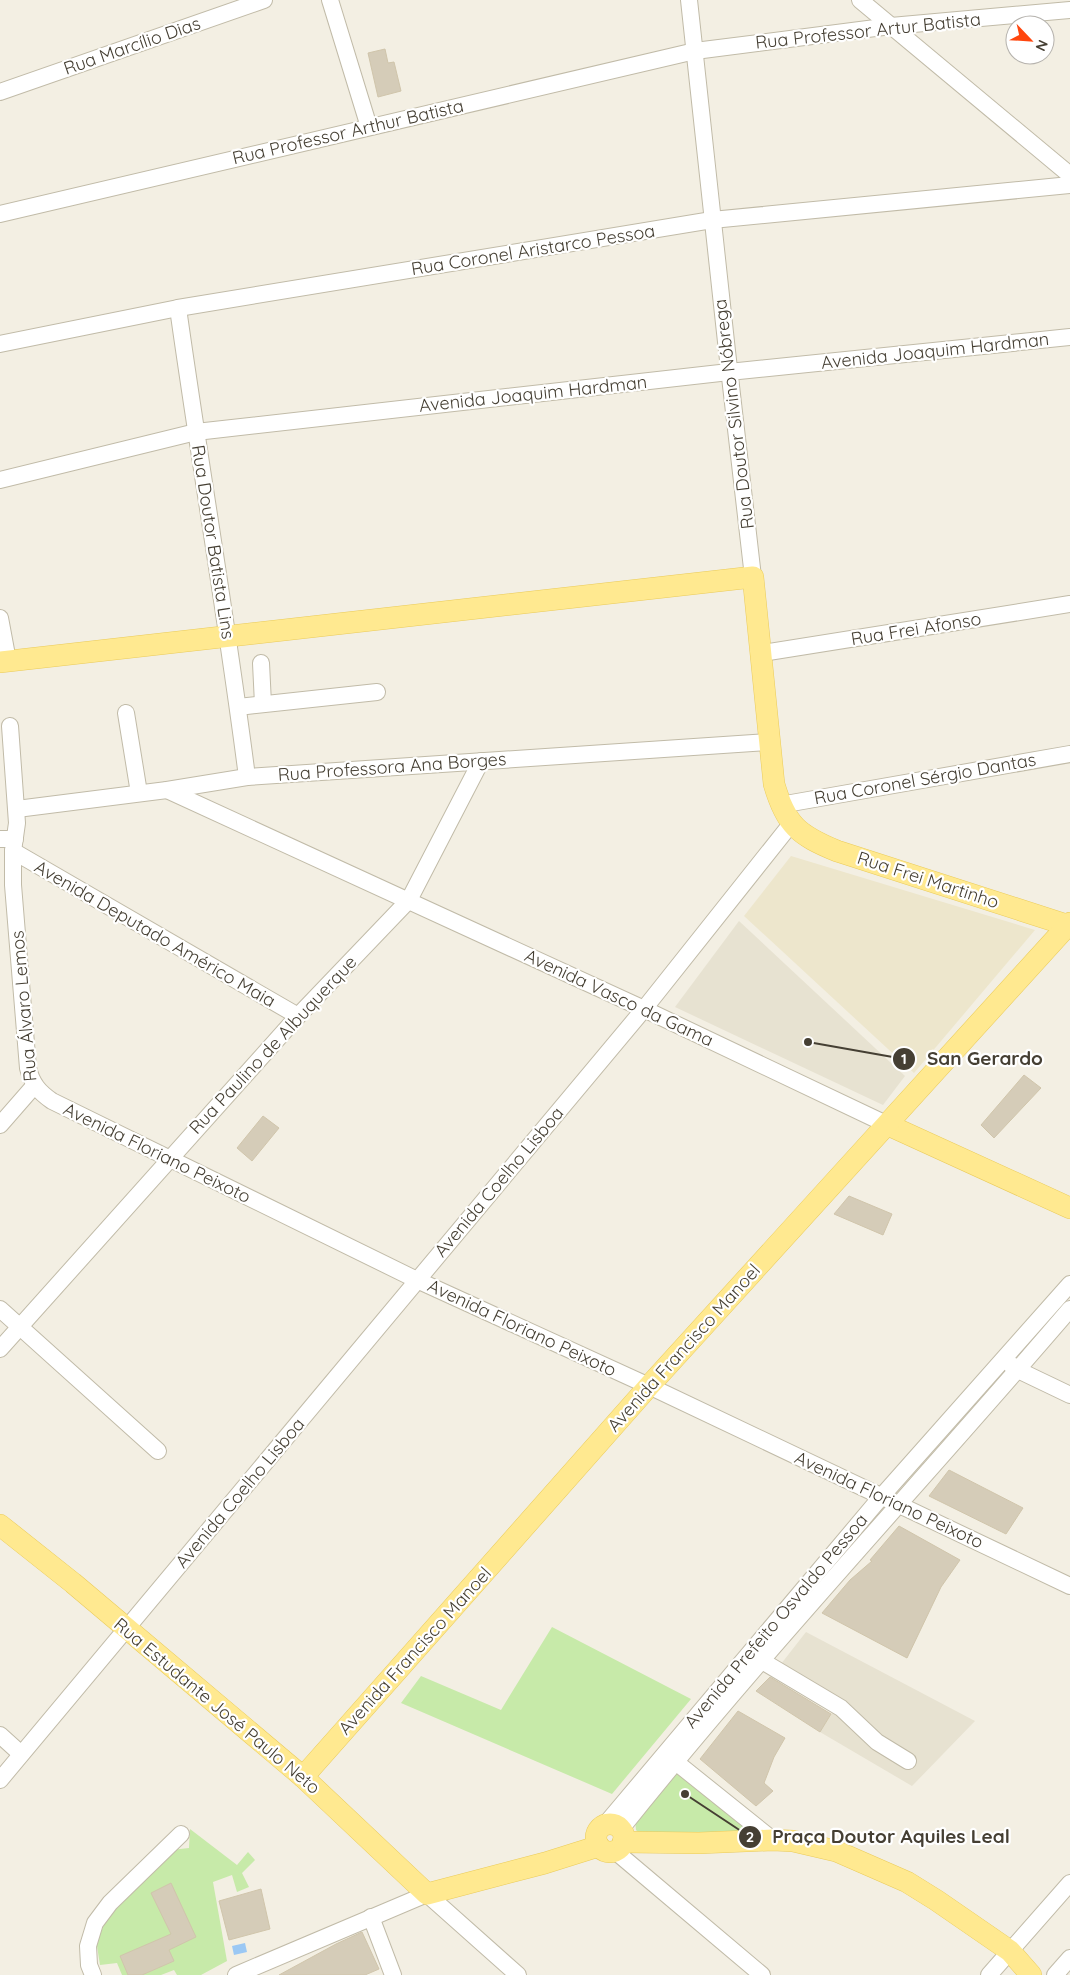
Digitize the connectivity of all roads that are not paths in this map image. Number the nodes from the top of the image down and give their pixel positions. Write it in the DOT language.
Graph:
graph roads {
  1 [pos="264,0"];
  2 [pos="330,0"];
  3 [pos="689,0"];
  4 [pos="860,0"];
  5 [pos="1070,10"];
  6 [pos="891,26"];
  7 [pos="695,50"];
  8 [pos="0,92"];
  9 [pos="369,127"];
  10 [pos="1070,175"];
  11 [pos="1070,184"];
  12 [pos="0,214"];
  13 [pos="712,220"];
  14 [pos="178,308"];
  15 [pos="1070,337"];
  16 [pos="0,344"];
  17 [pos="729,372"];
  18 [pos="196,432"];
  19 [pos="0,480"];
  20 [pos="753,577"];
  21 [pos="1070,604"];
  22 [pos="0,618"];
  23 [pos="229,636"];
  24 [pos="762,653"];
  25 [pos="4,661"];
  26 [pos="261,663"];
  27 [pos="378,692"];
  28 [pos="263,704"];
  29 [pos="238,707"];
  30 [pos="126,713"];
  31 [pos="10,726"];
  32 [pos="769,742"];
  33 [pos="1070,754"];
  34 [pos="481,761"];
  35 [pos="247,777"];
  36 [pos="167,790"];
  37 [pos="140,793"];
  38 [pos="780,805"];
  39 [pos="17,809"];
  40 [pos="791,824"];
  41 [pos="9,843"];
  42 [pos="409,900"];
  43 [pos="1069,925"];
  44 [pos="644,1009"];
  45 [pos="298,1016"];
  46 [pos="34,1086"];
  47 [pos="0,1125"];
  48 [pos="888,1125"];
  49 [pos="169,1159"];
  50 [pos="1070,1208"];
  51 [pos="418,1280"];
  52 [pos="1070,1284"];
  53 [pos="0,1309"];
  54 [pos="1070,1309"];
  55 [pos="19,1327"];
  56 [pos="0,1350"];
  57 [pos="1004,1360"];
  58 [pos="1018,1370"];
  59 [pos="649,1386"];
  60 [pos="1070,1395"];
  61 [pos="158,1451"];
  62 [pos="881,1497"];
  63 [pos="897,1504"];
  64 [pos="0,1525"];
  65 [pos="845,1540"];
  66 [pos="859,1550"];
  67 [pos="1070,1586"];
  68 [pos="127,1629"];
  69 [pos="762,1662"];
  70 [pos="0,1735"];
  71 [pos="21,1754"];
  72 [pos="670,1757"];
  73 [pos="908,1761"];
  74 [pos="303,1777"];
  75 [pos="0,1780"];
  76 [pos="181,1834"];
  77 [pos="612,1839"];
  78 [pos="773,1840"];
  79 [pos="1069,1885"];
  80 [pos="427,1894"];
  81 [pos="371,1917"];
  82 [pos="1010,1951"];
  83 [pos="1070,1958"];
  84 [pos="93,1975"];
  85 [pos="236,1975"];
  86 [pos="394,1975"];
  87 [pos="518,1975"];
  88 [pos="762,1975"];
  89 [pos="989,1975"];
  90 [pos="1031,1975"];
  91 [pos="1055,1975"];
  1 -- 8 [label="street, Rua Marcílio Dias"];
  2 -- 9 [label="street"];
  3 -- 7 [label="street, Rua Doutor Silvino Nóbrega"];
  4 -- 6 [label="street"];
  5 -- 6 [label="street, Rua Professor Artur Batista"];
  6 -- 7 [label="street, Rua Professor Artur Batista"];
  6 -- 10 [label="street"];
  7 -- 9 [label="street, Rua Professor Arthur Batista"];
  7 -- 13 [label="street, Rua Doutor Silvino Nóbrega"];
  9 -- 12 [label="street, Rua Professor Arthur Batista"];
  11 -- 13 [label="street, Rua Coronel Aristarco Pessoa"];
  13 -- 14 [label="street, Rua Coronel Aristarco Pessoa"];
  13 -- 17 [label="street, Rua Doutor Silvino Nóbrega"];
  14 -- 16 [label="street, Rua Coronel Aristarco Pessoa"];
  14 -- 18 [label="street, Rua Doutor Batista Lins"];
  15 -- 17 [label="street, Avenida Joaquim Hardman"];
  17 -- 18 [label="street, Avenida Joaquim Hardman"];
  17 -- 20 [label="street, Rua Doutor Silvino Nóbrega"];
  18 -- 19 [label="street, Avenida Joaquim Hardman"];
  18 -- 23 [label="street, Rua Doutor Batista Lins"];
  20 -- 23 [label="main road"];
  20 -- 24 [label="main road, Rua Doutor Silvino Nóbrega"];
  21 -- 24 [label="street, Rua Frei Afonso"];
  22 -- 25 [label="street"];
  23 -- 25 [label="main road"];
  23 -- 29 [label="street, Rua Doutor Batista Lins"];
  24 -- 32 [label="main road, Rua Doutor Silvino Nóbrega"];
  26 -- 28 [label="street"];
  27 -- 28 [label="street"];
  28 -- 29 [label="street"];
  29 -- 35 [label="street, Rua Doutor Batista Lins"];
  30 -- 37 [label="street"];
  31 -- 39 [label="street, Rua Álvaro Lemos"];
  32 -- 34 [label="street, Rua Professora Ana Borges"];
  32 -- 38 [label="main road, Rua Doutor Silvino Nóbrega"];
  33 -- 38 [label="street, Rua Coronel Sérgio Dantas"];
  34 -- 35 [label="street, Rua Professora Ana Borges"];
  34 -- 42 [label="street, Rua Paulino de Albuquerque"];
  35 -- 36 [label="street, Rua Professora Ana Borges"];
  36 -- 37 [label="street, Rua Professora Ana Borges"];
  36 -- 42 [label="street, Avenida Vasco da Gama"];
  37 -- 39 [label="street, Rua Professora Ana Borges"];
  38 -- 40 [label="main road, Rua Doutor Silvino Nóbrega"];
  39 -- 41 [label="street, Rua Álvaro Lemos"];
  40 -- 43 [label="main road, Rua Frei Martinho"];
  40 -- 44 [label="street, Avenida Coelho Lisboa"];
  41 -- 45 [label="street, Avenida Deputado Américo Maia"];
  41 -- 46 [label="street, Rua Álvaro Lemos"];
  42 -- 44 [label="street, Avenida Vasco da Gama"];
  42 -- 45 [label="street, Rua Paulino de Albuquerque"];
  43 -- 48 [label="main road, Avenida Francisco Manoel"];
  44 -- 48 [label="street, Avenida Vasco da Gama"];
  44 -- 51 [label="street, Avenida Coelho Lisboa"];
  45 -- 49 [label="street, Rua Paulino de Albuquerque"];
  46 -- 47 [label="street, Rua Álvaro Lemos"];
  46 -- 49 [label="street, Avenida Floriano Peixoto"];
  48 -- 50 [label="main road, Avenida Vasco da Gama"];
  48 -- 59 [label="main road, Avenida Francisco Manoel"];
  49 -- 51 [label="street, Avenida Floriano Peixoto"];
  49 -- 55 [label="street, Rua Paulino de Albuquerque"];
  51 -- 59 [label="street, Avenida Floriano Peixoto"];
  51 -- 68 [label="street, Avenida Coelho Lisboa"];
  52 -- 57 [label="street, Avenida Prefeito Osvaldo Pessoa"];
  53 -- 55 [label="street"];
  54 -- 58 [label="street, Avenida Prefeito Osvaldo Pessoa"];
  55 -- 56 [label="street, Rua Paulino de Albuquerque"];
  55 -- 61 [label="street"];
  57 -- 58 [label="street"];
  57 -- 62 [label="street, Avenida Prefeito Osvaldo Pessoa"];
  58 -- 60 [label="street"];
  58 -- 63 [label="street, Avenida Prefeito Osvaldo Pessoa"];
  59 -- 62 [label="street, Avenida Floriano Peixoto"];
  59 -- 74 [label="main road, Avenida Francisco Manoel"];
  62 -- 63 [label="street, Avenida Floriano Peixoto"];
  62 -- 65 [label="street, Avenida Prefeito Osvaldo Pessoa"];
  63 -- 66 [label="street, Avenida Prefeito Osvaldo Pessoa"];
  63 -- 67 [label="street, Avenida Floriano Peixoto"];
  64 -- 68 [label="main road, Rua Estudante José Paulo Neto"];
  65 -- 66 [label="street"];
  65 -- 72 [label="street, Avenida Prefeito Osvaldo Pessoa"];
  66 -- 69 [label="street, Avenida Prefeito Osvaldo Pessoa"];
  68 -- 71 [label="street, Avenida Coelho Lisboa"];
  68 -- 74 [label="main road, Rua Estudante José Paulo Neto"];
  69 -- 72 [label="street, Avenida Prefeito Osvaldo Pessoa"];
  69 -- 73 [label="street"];
  70 -- 71 [label="street"];
  71 -- 75 [label="street, Avenida Coelho Lisboa"];
  72 -- 77 [label="street, Avenida Prefeito Osvaldo Pessoa"];
  72 -- 78 [label="street"];
  74 -- 80 [label="main road, Rua Estudante José Paulo Neto"];
  76 -- 84 [label="street"];
  77 -- 78 [label="main road"];
  77 -- 80 [label="main road"];
  77 -- 88 [label="street"];
  78 -- 82 [label="main road"];
  79 -- 82 [label="street"];
  80 -- 81 [label="street"];
  80 -- 87 [label="street"];
  81 -- 85 [label="street"];
  81 -- 86 [label="street"];
  82 -- 89 [label="street"];
  82 -- 90 [label="main road"];
  83 -- 91 [label="street"];
}
